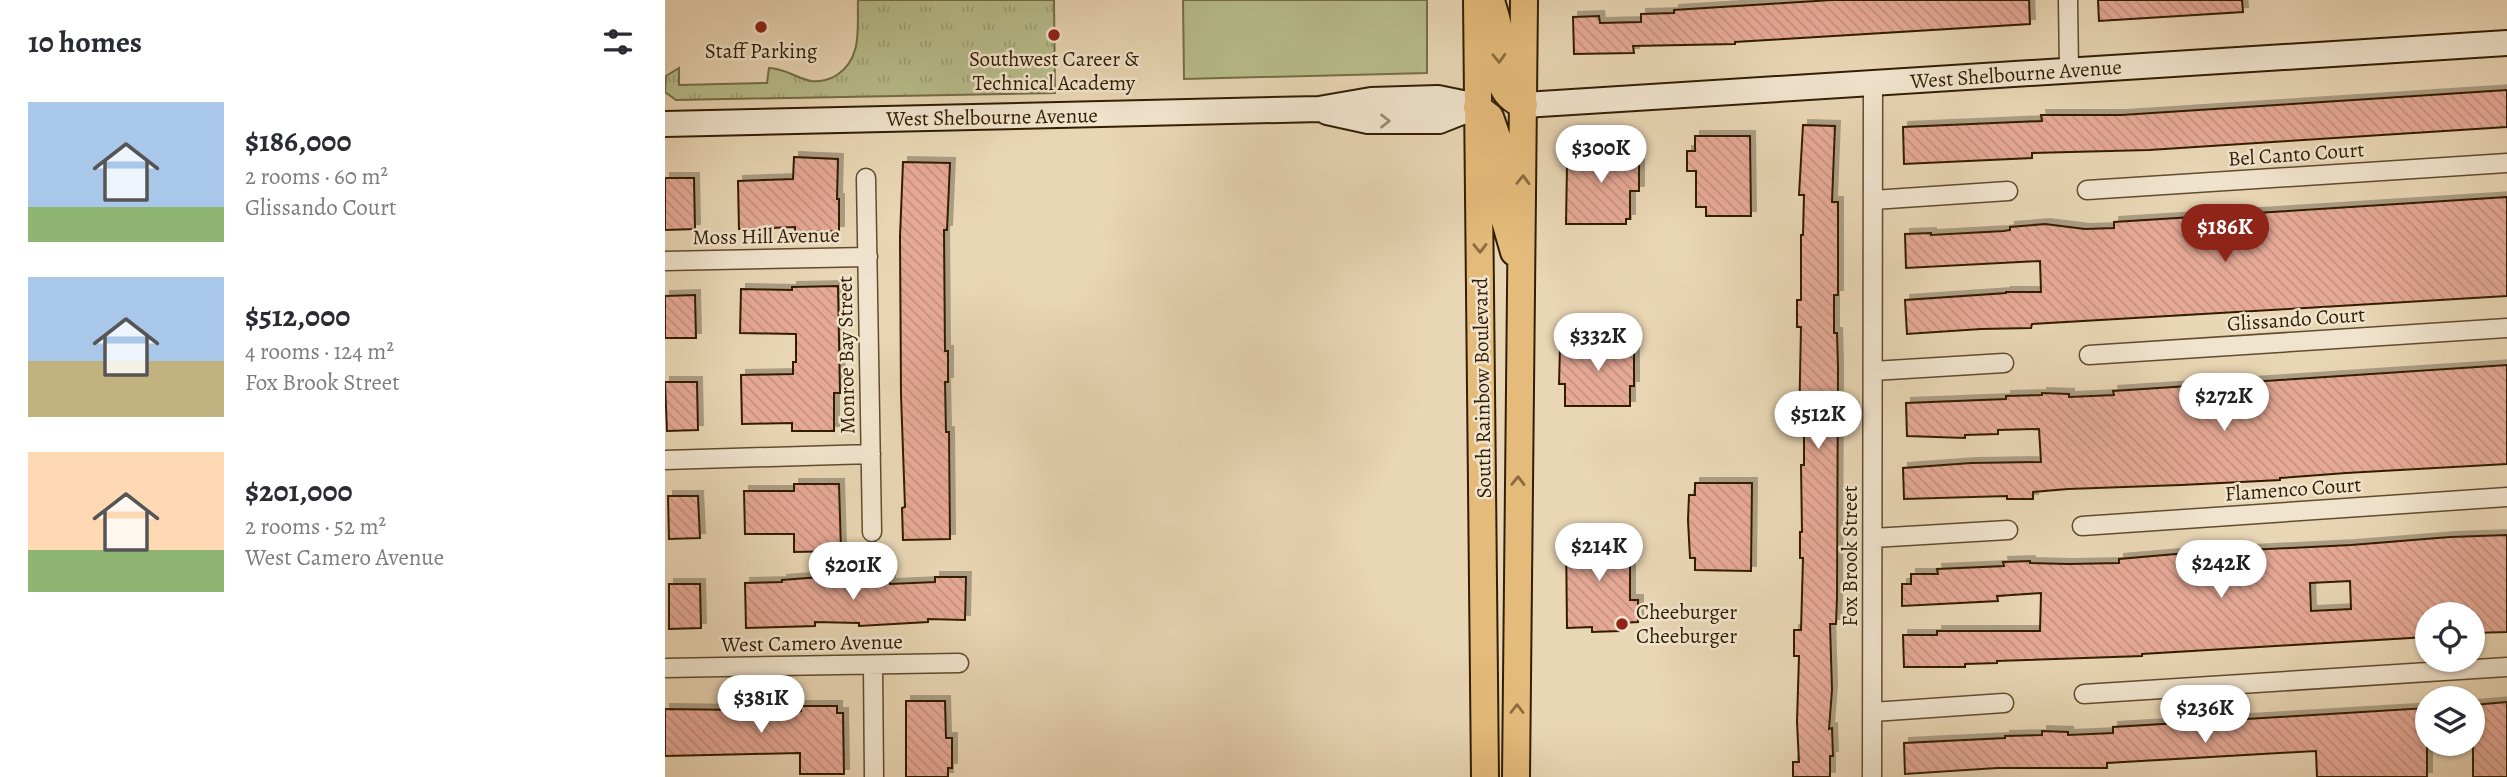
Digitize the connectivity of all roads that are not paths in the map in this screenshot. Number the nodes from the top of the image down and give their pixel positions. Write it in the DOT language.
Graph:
graph roads {
  1 [pos="1477,0"];
  2 [pos="1491,0"];
  3 [pos="1524,0"];
  4 [pos="2068,0"];
  5 [pos="2507,43"];
  6 [pos="2069,70"];
  7 [pos="1874,82"];
  8 [pos="1524,105"];
  9 [pos="1477,106"];
  10 [pos="665,124"];
  11 [pos="2507,163"];
  12 [pos="866,178"];
  13 [pos="2087,190"];
  14 [pos="2008,191"];
  15 [pos="1874,200"];
  16 [pos="868,257"];
  17 [pos="665,261"];
  18 [pos="1522,277"];
  19 [pos="2507,328"];
  20 [pos="2089,355"];
  21 [pos="2004,363"];
  22 [pos="1873,371"];
  23 [pos="871,454"];
  24 [pos="665,460"];
  25 [pos="1483,467"];
  26 [pos="2507,497"];
  27 [pos="2082,526"];
  28 [pos="2008,530"];
  29 [pos="872,532"];
  30 [pos="1873,538"];
  31 [pos="1517,640"];
  32 [pos="959,663"];
  33 [pos="873,665"];
  34 [pos="2507,667"];
  35 [pos="665,668"];
  36 [pos="1485,675"];
  37 [pos="2084,694"];
  38 [pos="2004,703"];
  39 [pos="1873,712"];
  40 [pos="874,777"];
  41 [pos="1485,777"];
  42 [pos="1504,777"];
  43 [pos="1516,777"];
  44 [pos="1872,777"];
  1 -- 9 [label="main road, South Rainbow Boulevard"];
  2 -- 8 [label="main road, one-way"];
  3 -- 8 [label="main road, South Rainbow Boulevard"];
  4 -- 6 [label="street"];
  5 -- 6 [label="street, West Shelbourne Avenue"];
  6 -- 7 [label="street, West Shelbourne Avenue"];
  7 -- 8 [label="street, West Shelbourne Avenue"];
  7 -- 15 [label="street, Fox Brook Street"];
  18 -- 8 [label="main road, South Rainbow Boulevard, one-way"];
  9 -- 10 [label="street, West Shelbourne Avenue"];
  9 -- 18 [label="main road"];
  9 -- 25 [label="main road, South Rainbow Boulevard, one-way"];
  11 -- 13 [label="street, Bel Canto Court"];
  12 -- 16 [label="street, Monroe Bay Street"];
  14 -- 15 [label="street"];
  15 -- 22 [label="street, Fox Brook Street"];
  16 -- 17 [label="street, Moss Hill Avenue"];
  16 -- 23 [label="street, Monroe Bay Street"];
  31 -- 18 [label="main road, South Rainbow Boulevard, one-way"];
  19 -- 20 [label="street, Glissando Court"];
  21 -- 22 [label="street"];
  22 -- 30 [label="street, Fox Brook Street"];
  23 -- 24 [label="street"];
  23 -- 29 [label="street, Monroe Bay Street"];
  25 -- 31 [label="main road"];
  25 -- 36 [label="main road, South Rainbow Boulevard"];
  26 -- 27 [label="street, Flamenco Court"];
  28 -- 30 [label="street"];
  30 -- 39 [label="street, Fox Brook Street"];
  43 -- 31 [label="main road, South Rainbow Boulevard, one-way"];
  32 -- 33 [label="street, West Camero Avenue"];
  33 -- 35 [label="street, West Camero Avenue"];
  33 -- 40 [label="street"];
  34 -- 37 [label="street"];
  36 -- 41 [label="main road, South Rainbow Boulevard"];
  36 -- 42 [label="main road"];
  38 -- 39 [label="street"];
  39 -- 44 [label="street, Fox Brook Street"];
}
